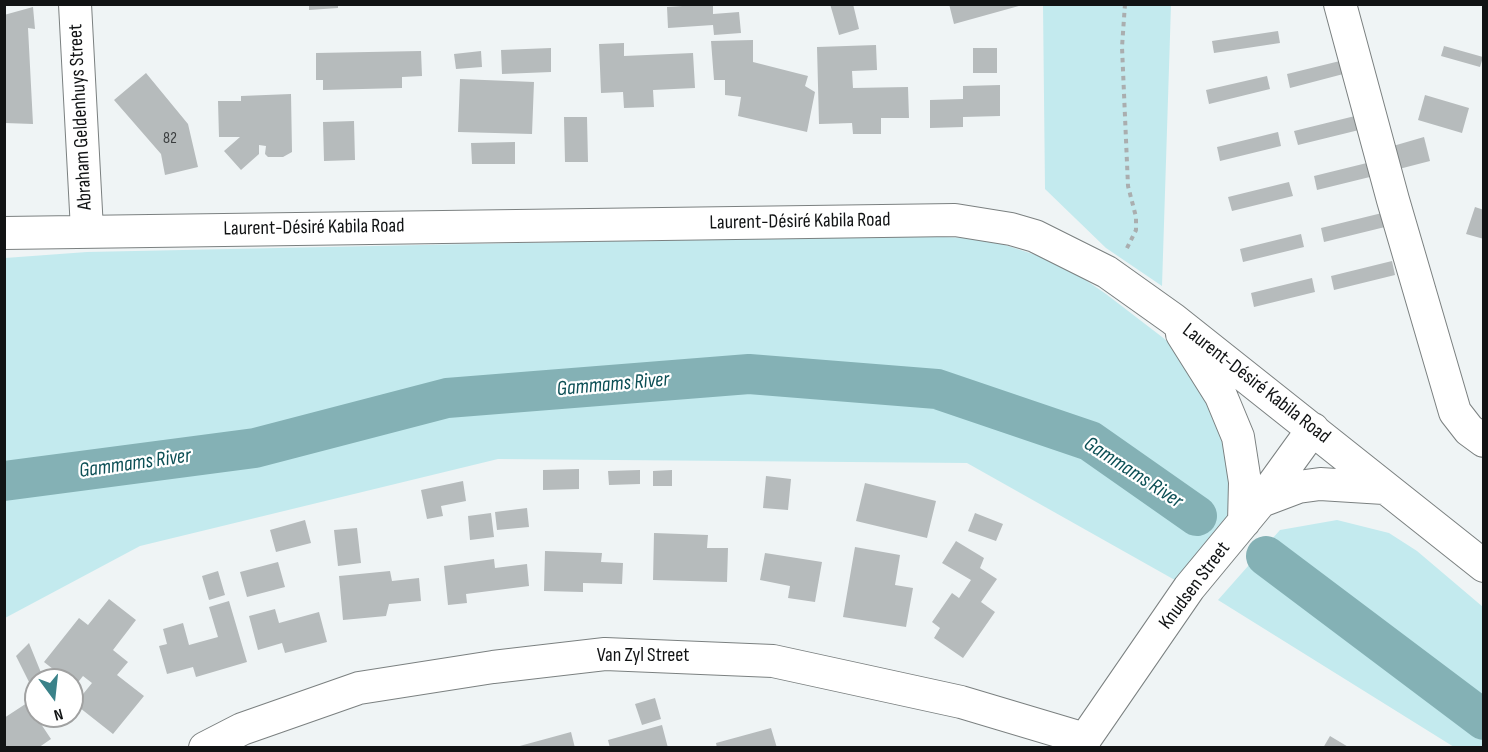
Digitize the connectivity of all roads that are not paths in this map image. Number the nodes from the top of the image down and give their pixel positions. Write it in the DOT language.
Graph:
graph roads {
  1 [pos="75,4"];
  2 [pos="1340,4"];
  3 [pos="87,230"];
  4 [pos="4,233"];
  5 [pos="1173,319"];
  6 [pos="1313,429"];
  7 [pos="1484,441"];
  8 [pos="1384,488"];
  9 [pos="1253,511"];
  10 [pos="1484,566"];
  11 [pos="1084,743"];
  12 [pos="205,747"];
  1 -- 3 [label="street, Abraham Geldenhuys Street"];
  2 -- 7 [label="street"];
  3 -- 4 [label="street, Laurent-Désiré Kabila Road"];
  3 -- 5 [label="street, Laurent-Désiré Kabila Road"];
  5 -- 6 [label="street, Laurent-Désiré Kabila Road"];
  5 -- 9 [label="street"];
  6 -- 8 [label="street, Laurent-Désiré Kabila Road"];
  6 -- 9 [label="street, Knudsen Street"];
  8 -- 9 [label="street"];
  8 -- 10 [label="street, Laurent-Désiré Kabila Road"];
  9 -- 11 [label="street, Knudsen Street"];
  11 -- 12 [label="street, Van Zyl Street"];
}
